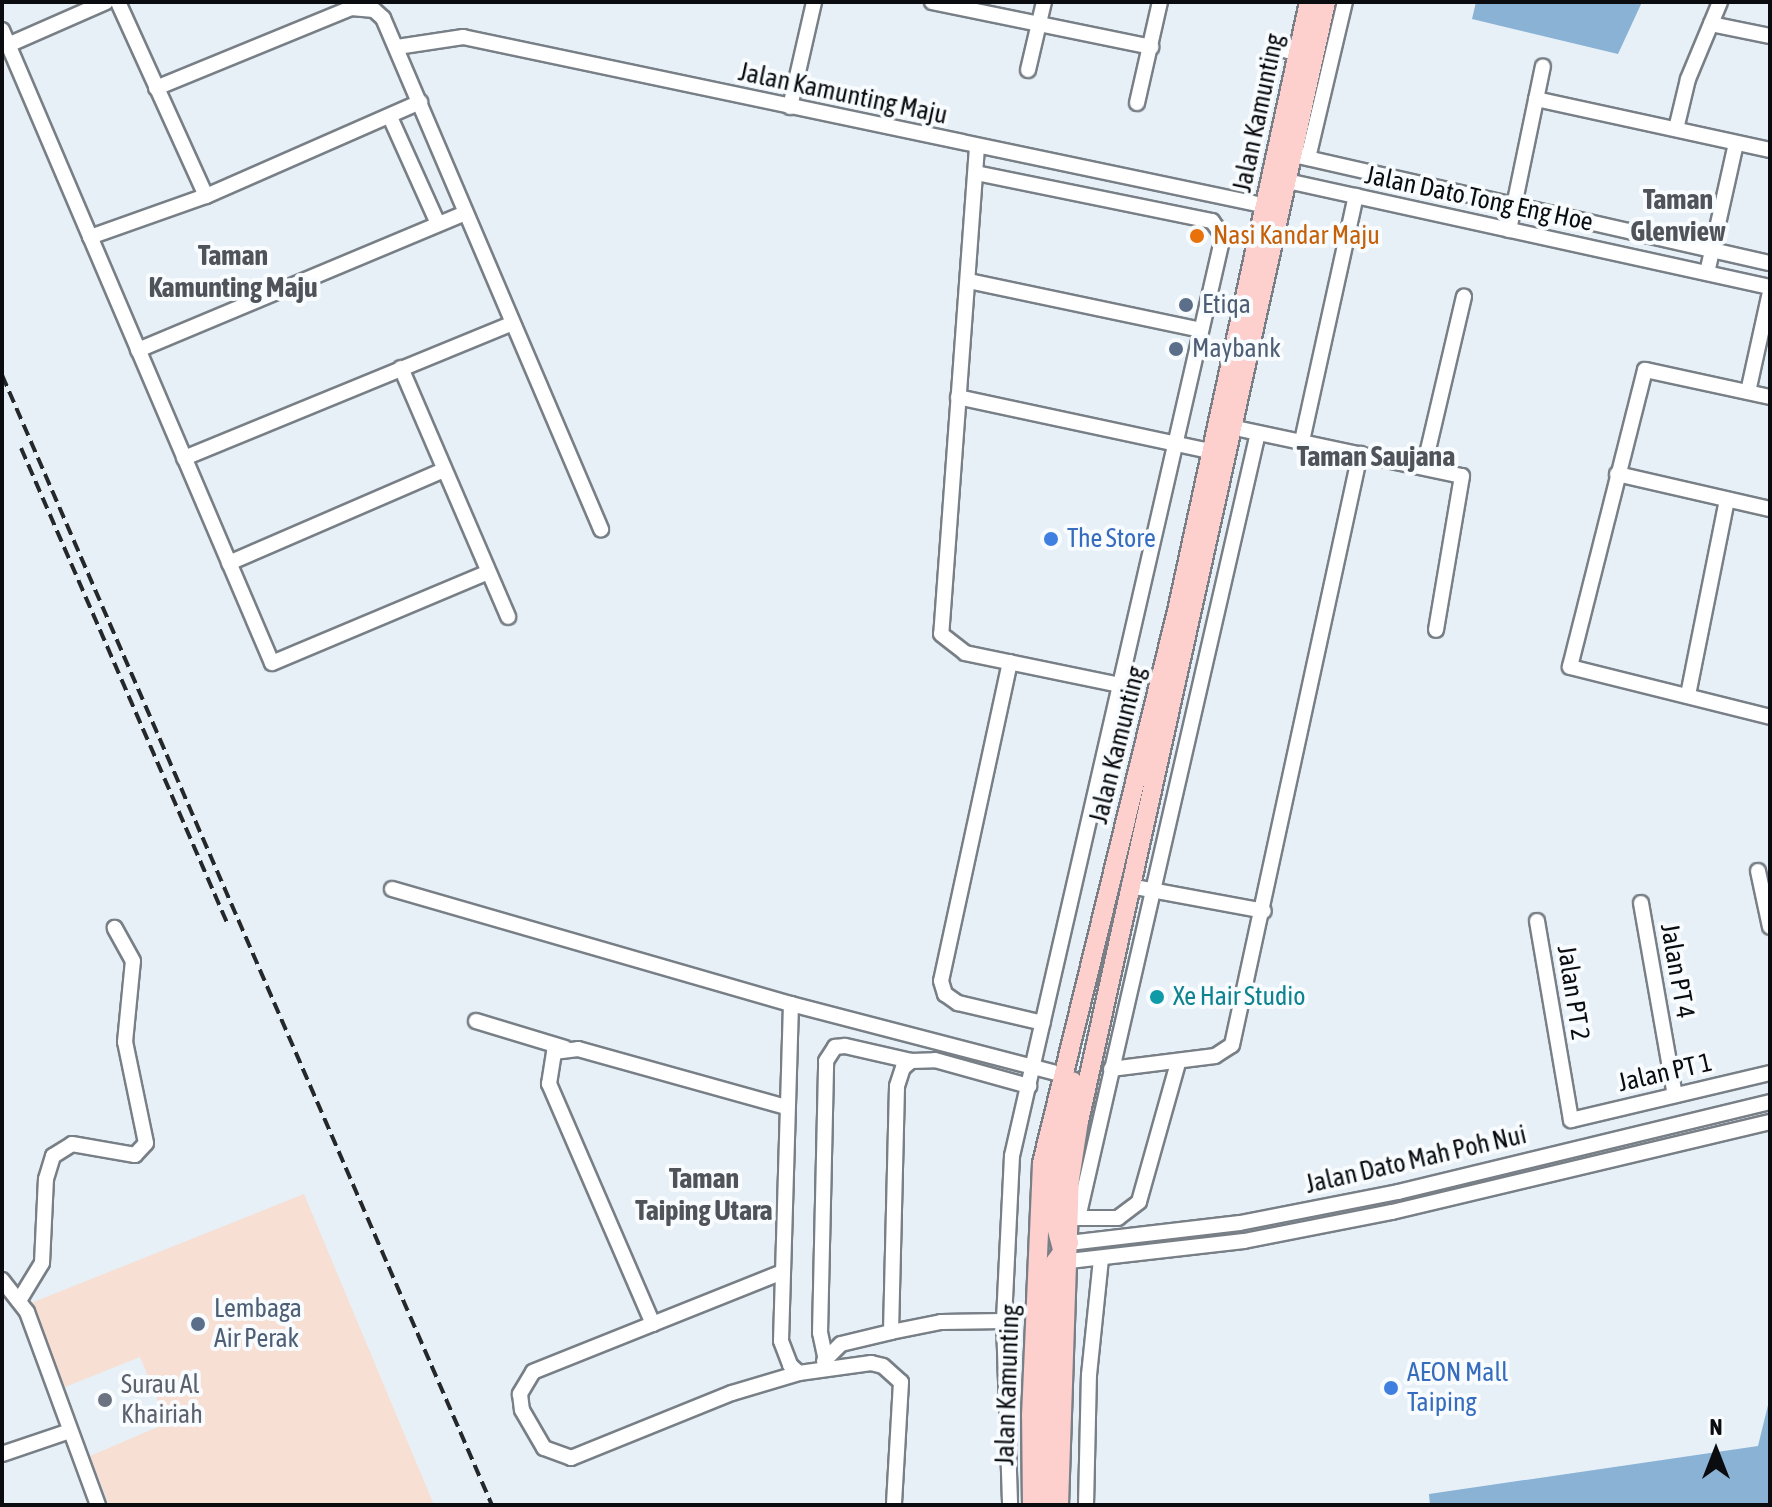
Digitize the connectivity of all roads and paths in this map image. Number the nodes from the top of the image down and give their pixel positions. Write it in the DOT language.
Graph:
graph roads {
  1 [pos="106,2"];
  2 [pos="118,2"];
  3 [pos="814,2"];
  4 [pos="932,2"];
  5 [pos="1044,2"];
  6 [pos="1160,2"];
  7 [pos="1309,2"];
  8 [pos="1326,2"];
  9 [pos="1345,2"];
  10 [pos="1720,2"];
  11 [pos="1039,24"];
  12 [pos="1711,24"];
  13 [pos="2,30"];
  14 [pos="1770,36"];
  15 [pos="8,45"];
  16 [pos="397,47"];
  17 [pos="1151,47"];
  18 [pos="1543,66"];
  19 [pos="1028,70"];
  20 [pos="156,88"];
  21 [pos="1536,99"];
  22 [pos="420,102"];
  23 [pos="1137,103"];
  24 [pos="790,107"];
  25 [pos="390,117"];
  26 [pos="1676,129"];
  27 [pos="1736,143"];
  28 [pos="977,147"];
  29 [pos="1770,150"];
  30 [pos="1292,154"];
  31 [pos="976,173"];
  32 [pos="1279,179"];
  33 [pos="206,196"];
  34 [pos="1356,196"];
  35 [pos="1515,205"];
  36 [pos="1273,207"];
  37 [pos="465,213"];
  38 [pos="438,224"];
  39 [pos="1509,230"];
  40 [pos="90,237"];
  41 [pos="1713,250"];
  42 [pos="1770,263"];
  43 [pos="1707,273"];
  44 [pos="969,281"];
  45 [pos="1770,290"];
  46 [pos="1464,297"];
  47 [pos="511,324"];
  48 [pos="1201,330"];
  49 [pos="138,350"];
  50 [pos="401,368"];
  51 [pos="1748,392"];
  52 [pos="958,397"];
  53 [pos="1770,397"];
  54 [pos="1231,427"];
  55 [pos="1258,433"];
  56 [pos="1302,441"];
  57 [pos="1174,442"];
  58 [pos="1210,451"];
  59 [pos="1360,454"];
  60 [pos="184,458"];
  61 [pos="1424,467"];
  62 [pos="444,470"];
  63 [pos="1617,474"];
  64 [pos="1727,500"];
  65 [pos="1770,509"];
  66 [pos="601,529"];
  67 [pos="229,563"];
  68 [pos="488,572"];
  69 [pos="508,617"];
  70 [pos="1436,630"];
  71 [pos="1010,662"];
  72 [pos="1120,685"];
  73 [pos="1688,695"];
  74 [pos="1770,717"];
  75 [pos="1758,871"];
  76 [pos="1129,886"];
  77 [pos="392,889"];
  78 [pos="1150,890"];
  79 [pos="1641,903"];
  80 [pos="1264,911"];
  81 [pos="1537,921"];
  82 [pos="1770,927"];
  83 [pos="115,928"];
  84 [pos="791,1004"];
  85 [pos="476,1021"];
  86 [pos="1043,1023"];
  87 [pos="900,1033"];
  88 [pos="1072,1046"];
  89 [pos="565,1048"];
  90 [pos="889,1056"];
  91 [pos="911,1061"];
  92 [pos="1178,1063"];
  93 [pos="1033,1067"];
  94 [pos="1111,1069"];
  95 [pos="1770,1073"];
  96 [pos="1063,1075"];
  97 [pos="1029,1086"];
  98 [pos="1675,1095"];
  99 [pos="1770,1102"];
  100 [pos="786,1107"];
  101 [pos="1571,1120"];
  102 [pos="1770,1122"];
  103 [pos="1067,1252"];
  104 [pos="1101,1259"];
  105 [pos="780,1273"];
  106 [pos="2,1280"];
  107 [pos="20,1299"];
  108 [pos="1004,1321"];
  109 [pos="653,1324"];
  110 [pos="891,1332"];
  111 [pos="825,1356"];
  112 [pos="799,1373"];
  113 [pos="822,1373"];
  114 [pos="70,1431"];
  115 [pos="2,1454"];
  116 [pos="98,1505"];
  117 [pos="894,1505"];
  118 [pos="1010,1505"];
  119 [pos="1032,1505"];
  120 [pos="1044,1505"];
  121 [pos="1059,1505"];
  122 [pos="1086,1505"];
  1 -- 15 [label="street"];
  2 -- 20 [label="street"];
  3 -- 24 [label="street"];
  4 -- 11 [label="street"];
  5 -- 11 [label="street"];
  6 -- 17 [label="street"];
  7 -- 30 [label="main road, Jalan Kamunting"];
  8 -- 30 [label="main road, Jalan Kamunting"];
  9 -- 30 [label="street"];
  10 -- 12 [label="street"];
  11 -- 17 [label="street"];
  11 -- 19 [label="street"];
  12 -- 14 [label="street"];
  12 -- 26 [label="street"];
  13 -- 15 [label="street"];
  15 -- 40 [label="street"];
  16 -- 20 [label="street"];
  16 -- 22 [label="street"];
  16 -- 24 [label="street, Jalan Kamunting Maju"];
  17 -- 23 [label="street"];
  18 -- 21 [label="street"];
  20 -- 33 [label="street"];
  21 -- 26 [label="street"];
  21 -- 35 [label="street"];
  22 -- 25 [label="street"];
  22 -- 37 [label="street"];
  24 -- 28 [label="street, Jalan Kamunting Maju"];
  25 -- 33 [label="street"];
  25 -- 38 [label="street"];
  26 -- 27 [label="street"];
  27 -- 29 [label="street"];
  27 -- 41 [label="street"];
  28 -- 31 [label="street"];
  28 -- 36 [label="street, Jalan Kamunting Maju"];
  30 -- 32 [label="main road, Jalan Kamunting"];
  30 -- 35 [label="street"];
  31 -- 44 [label="street"];
  31 -- 48 [label="street"];
  32 -- 34 [label="street, Jalan Dato Tong Eng Hoe"];
  32 -- 36 [label="main road, Jalan Kamunting"];
  33 -- 40 [label="street"];
  34 -- 39 [label="street, Jalan Dato Tong Eng Hoe"];
  34 -- 56 [label="street"];
  35 -- 39 [label="street"];
  35 -- 41 [label="street"];
  36 -- 54 [label="main road, Jalan Kamunting"];
  36 -- 58 [label="main road, Jalan Kamunting"];
  37 -- 38 [label="street"];
  37 -- 47 [label="street"];
  38 -- 49 [label="street"];
  39 -- 43 [label="street, Jalan Dato Tong Eng Hoe"];
  40 -- 49 [label="street"];
  41 -- 42 [label="street"];
  41 -- 43 [label="street"];
  43 -- 45 [label="street, Jalan Dato Tong Eng Hoe"];
  44 -- 48 [label="street"];
  44 -- 52 [label="street"];
  45 -- 51 [label="street"];
  46 -- 61 [label="street"];
  47 -- 50 [label="street"];
  47 -- 66 [label="street"];
  48 -- 57 [label="street"];
  49 -- 60 [label="street"];
  50 -- 60 [label="street"];
  50 -- 62 [label="street"];
  51 -- 53 [label="street"];
  51 -- 63 [label="street"];
  52 -- 57 [label="street"];
  52 -- 71 [label="street"];
  54 -- 55 [label="street"];
  54 -- 76 [label="main road, Jalan Kamunting"];
  55 -- 56 [label="street"];
  55 -- 78 [label="street"];
  56 -- 59 [label="street"];
  57 -- 58 [label="street"];
  57 -- 72 [label="street"];
  58 -- 88 [label="main road, Jalan Kamunting"];
  59 -- 61 [label="street"];
  59 -- 80 [label="street"];
  60 -- 67 [label="street"];
  61 -- 70 [label="street"];
  62 -- 67 [label="street"];
  62 -- 68 [label="street"];
  63 -- 64 [label="street"];
  63 -- 73 [label="street"];
  64 -- 65 [label="street"];
  64 -- 73 [label="street"];
  67 -- 68 [label="street"];
  68 -- 69 [label="street"];
  71 -- 72 [label="street"];
  71 -- 86 [label="street"];
  72 -- 86 [label="street"];
  73 -- 74 [label="street"];
  75 -- 82 [label="street"];
  76 -- 78 [label="street"];
  76 -- 103 [label="main road, Jalan Kamunting"];
  77 -- 84 [label="street"];
  78 -- 80 [label="street"];
  78 -- 94 [label="street"];
  79 -- 98 [label="street, Jalan PT 4"];
  80 -- 92 [label="street"];
  81 -- 101 [label="street, Jalan PT 2"];
  83 -- 107 [label="street"];
  84 -- 87 [label="street"];
  84 -- 100 [label="street"];
  85 -- 89 [label="street"];
  86 -- 93 [label="street"];
  87 -- 90 [label="street"];
  87 -- 93 [label="street"];
  88 -- 96 [label="main road, Jalan Kamunting"];
  88 -- 103 [label="main road"];
  89 -- 100 [label="street"];
  89 -- 109 [label="street"];
  90 -- 91 [label="street"];
  90 -- 111 [label="street"];
  91 -- 97 [label="street"];
  91 -- 110 [label="street"];
  92 -- 94 [label="street"];
  92 -- 94 [label="street"];
  93 -- 96 [label="street"];
  93 -- 97 [label="street"];
  95 -- 98 [label="street, Jalan PT 1"];
  96 -- 119 [label="main road, Jalan Kamunting"];
  97 -- 108 [label="street"];
  98 -- 101 [label="street, Jalan PT 1"];
  99 -- 103 [label="street, Jalan Dato Mah Poh Nui"];
  100 -- 105 [label="street"];
  102 -- 104 [label="street, Jalan Dato Mah Poh Nui"];
  103 -- 104 [label="street, Jalan Dato Mah Poh Nui"];
  103 -- 120 [label="main road"];
  103 -- 121 [label="main road, Jalan Kamunting"];
  104 -- 122 [label="street"];
  105 -- 109 [label="street"];
  105 -- 112 [label="street"];
  106 -- 107 [label="street"];
  107 -- 114 [label="street"];
  108 -- 110 [label="street"];
  108 -- 118 [label="street"];
  109 -- 112 [label="street"];
  110 -- 111 [label="street"];
  111 -- 113 [label="street"];
  112 -- 113 [label="street"];
  113 -- 117 [label="street"];
  114 -- 115 [label="street"];
  114 -- 116 [label="street"];
}
